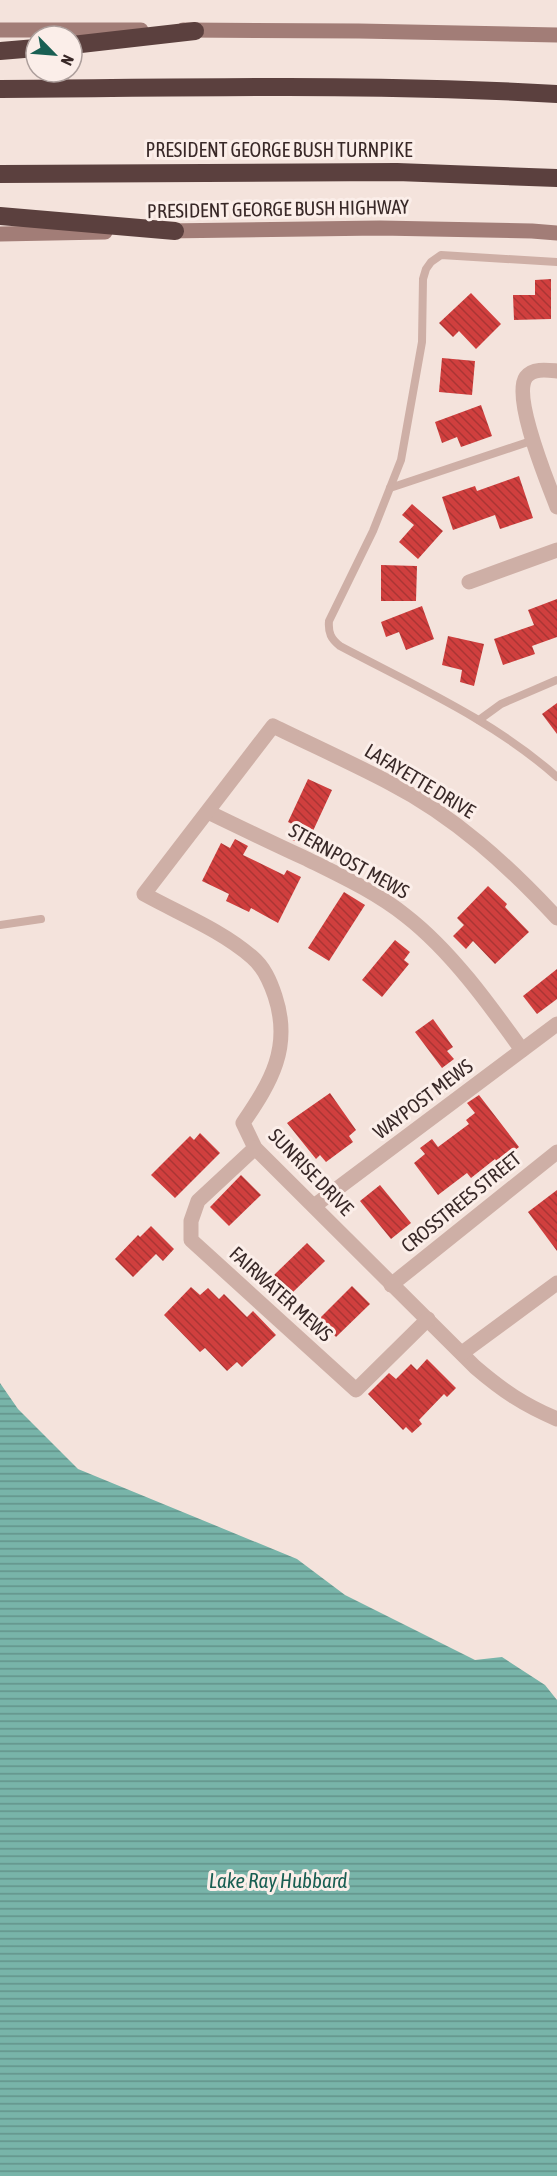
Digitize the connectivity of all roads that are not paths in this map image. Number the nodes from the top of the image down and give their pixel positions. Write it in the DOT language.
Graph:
graph roads {
  1 [pos="0,30"];
  2 [pos="195,31"];
  3 [pos="557,35"];
  4 [pos="84,44"];
  5 [pos="24,49"];
  6 [pos="0,51"];
  7 [pos="0,89"];
  8 [pos="557,94"];
  9 [pos="0,174"];
  10 [pos="557,178"];
  11 [pos="0,216"];
  12 [pos="175,231"];
  13 [pos="557,233"];
  14 [pos="0,234"];
  15 [pos="557,262"];
  16 [pos="557,371"];
  17 [pos="534,440"];
  18 [pos="390,488"];
  19 [pos="557,507"];
  20 [pos="557,550"];
  21 [pos="469,582"];
  22 [pos="557,680"];
  23 [pos="479,720"];
  24 [pos="273,726"];
  25 [pos="557,777"];
  26 [pos="208,812"];
  27 [pos="557,918"];
  28 [pos="40,919"];
  29 [pos="0,925"];
  30 [pos="557,1024"];
  31 [pos="522,1050"];
  32 [pos="255,1148"];
  33 [pos="557,1152"];
  34 [pos="314,1206"];
  35 [pos="557,1283"];
  36 [pos="391,1285"];
  37 [pos="428,1319"];
  38 [pos="462,1353"];
  39 [pos="557,1419"];
  1 -- 2 [label="main road"];
  2 -- 3 [label="main road"];
  2 -- 4 [label="highway"];
  5 -- 6 [label="highway"];
  7 -- 8 [label="highway"];
  9 -- 10 [label="highway, PRESIDENT GEORGE BUSH TURNPIKE"];
  11 -- 12 [label="highway"];
  12 -- 13 [label="main road, PRESIDENT GEORGE BUSH HIGHWAY"];
  12 -- 14 [label="main road, PRESIDENT GEORGE BUSH HIGHWAY"];
  15 -- 18 [label="lane"];
  16 -- 17 [label="street"];
  17 -- 18 [label="lane"];
  17 -- 19 [label="street"];
  18 -- 23 [label="lane"];
  20 -- 21 [label="street"];
  22 -- 23 [label="lane"];
  23 -- 25 [label="lane"];
  24 -- 26 [label="street, SUNRISE DRIVE"];
  24 -- 27 [label="street, LAFAYETTE DRIVE"];
  26 -- 31 [label="street, STERNPOST MEWS"];
  26 -- 32 [label="street, SUNRISE DRIVE"];
  28 -- 29 [label="lane"];
  30 -- 31 [label="street, WAYPOST MEWS"];
  31 -- 34 [label="street, WAYPOST MEWS"];
  32 -- 34 [label="street, SUNRISE DRIVE"];
  32 -- 37 [label="street, FAIRWATER MEWS"];
  33 -- 36 [label="street, CROSSTREES STREET"];
  34 -- 36 [label="street, SUNRISE DRIVE"];
  35 -- 38 [label="street"];
  36 -- 37 [label="street, SUNRISE DRIVE"];
  37 -- 38 [label="street, SUNRISE DRIVE"];
  38 -- 39 [label="street, SUNRISE DRIVE"];
}
